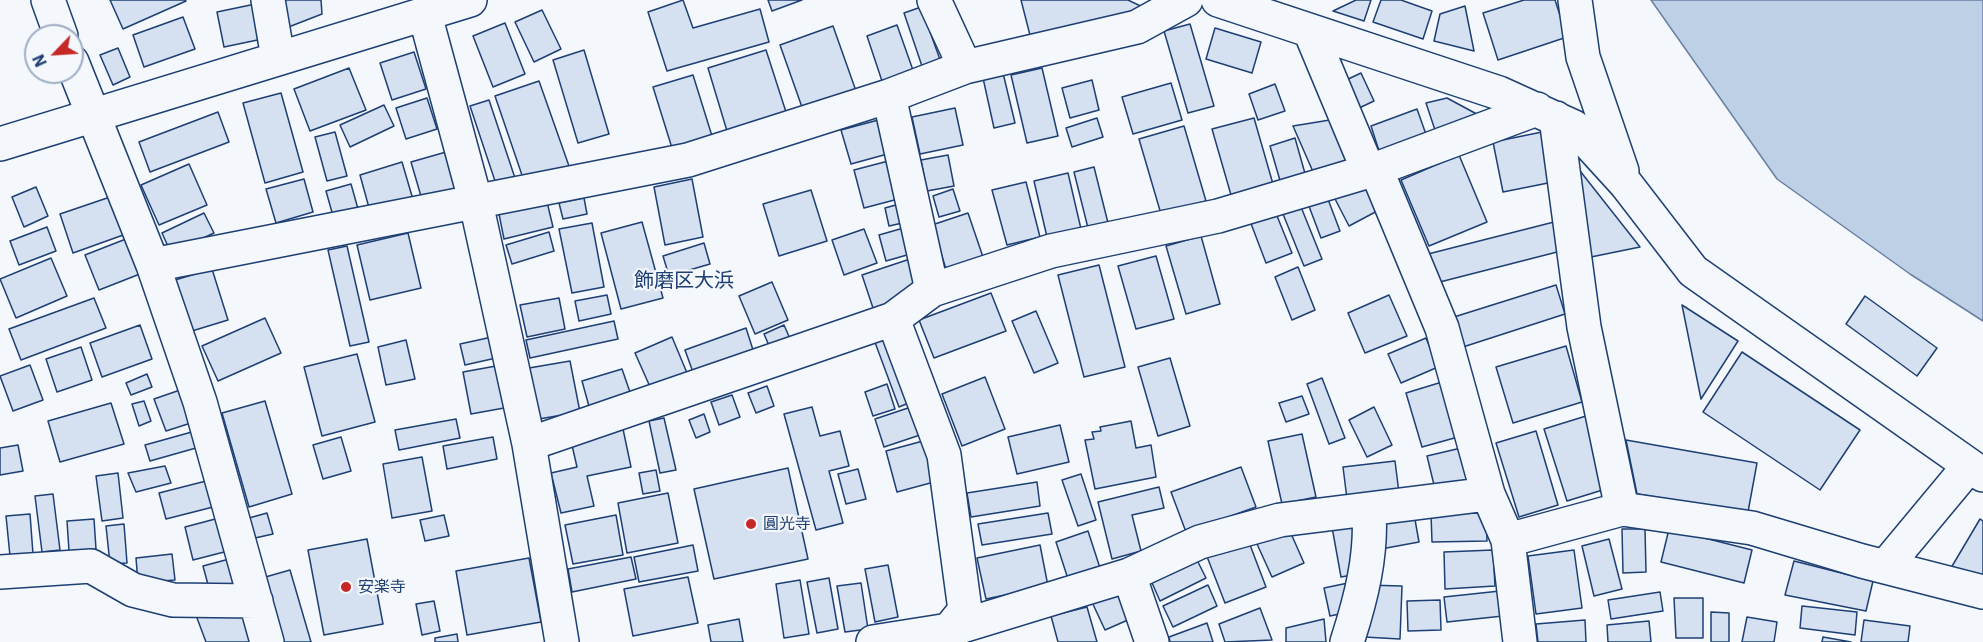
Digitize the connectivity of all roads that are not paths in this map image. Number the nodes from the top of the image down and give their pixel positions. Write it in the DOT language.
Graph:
graph roads {
  1 [pos="48,0"];
  2 [pos="268,0"];
  3 [pos="470,0"];
  4 [pos="934,0"];
  5 [pos="1186,0"];
  6 [pos="1218,0"];
  7 [pos="1575,0"];
  8 [pos="425,15"];
  9 [pos="57,24"];
  10 [pos="1310,31"];
  11 [pos="278,58"];
  12 [pos="964,67"];
  13 [pos="81,84"];
  14 [pos="889,96"];
  15 [pos="1547,113"];
  16 [pos="94,115"];
  17 [pos="0,144"];
  18 [pos="1372,170"];
  19 [pos="1626,184"];
  20 [pos="476,203"];
  21 [pos="153,265"];
  22 [pos="932,290"];
  23 [pos="892,319"];
  24 [pos="529,444"];
  25 [pos="1976,471"];
  26 [pos="1488,494"];
  27 [pos="1622,509"];
  28 [pos="1369,510"];
  29 [pos="1508,540"];
  30 [pos="1885,567"];
  31 [pos="0,572"];
  32 [pos="1129,575"];
  33 [pos="1983,592"];
  34 [pos="256,601"];
  35 [pos="950,636"];
  36 [pos="267,642"];
  37 [pos="562,642"];
  38 [pos="873,642"];
  39 [pos="1152,642"];
  40 [pos="1347,642"];
  41 [pos="1520,642"];
  1 -- 9 [label="street"];
  2 -- 11 [label="street"];
  3 -- 8 [label="street"];
  4 -- 12 [label="street"];
  5 -- 12 [label="street"];
  6 -- 10 [label="street"];
  7 -- 19 [label="street"];
  8 -- 11 [label="street"];
  8 -- 20 [label="street"];
  10 -- 15 [label="street"];
  10 -- 18 [label="street"];
  11 -- 16 [label="street"];
  12 -- 14 [label="street"];
  13 -- 16 [label="street"];
  14 -- 20 [label="street"];
  14 -- 22 [label="street"];
  15 -- 18 [label="street"];
  15 -- 19 [label="street"];
  15 -- 27 [label="street"];
  16 -- 17 [label="street"];
  16 -- 21 [label="street"];
  18 -- 22 [label="street"];
  18 -- 26 [label="street"];
  19 -- 25 [label="street"];
  20 -- 21 [label="street"];
  20 -- 24 [label="street"];
  21 -- 34 [label="street"];
  22 -- 23 [label="street"];
  23 -- 24 [label="street"];
  23 -- 35 [label="street"];
  24 -- 37 [label="street"];
  25 -- 30 [label="street"];
  26 -- 28 [label="street"];
  26 -- 29 [label="street"];
  27 -- 29 [label="street"];
  27 -- 30 [label="street"];
  28 -- 32 [label="street"];
  28 -- 40 [label="street"];
  29 -- 41 [label="street"];
  30 -- 33 [label="street"];
  31 -- 34 [label="street"];
  32 -- 35 [label="street"];
  32 -- 39 [label="street"];
  34 -- 36 [label="street"];
  35 -- 38 [label="street"];
}
